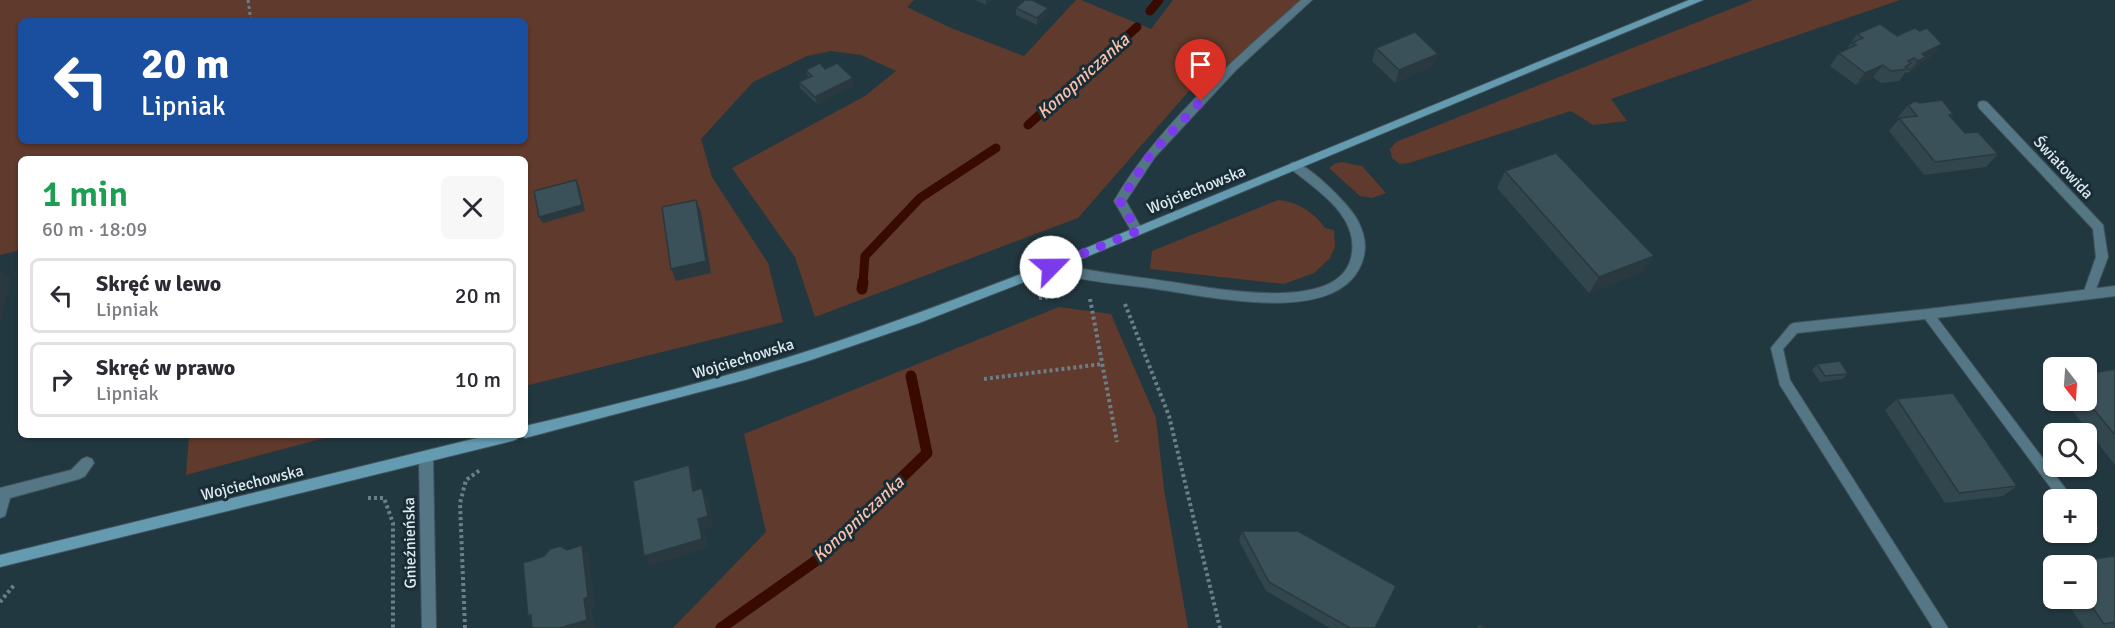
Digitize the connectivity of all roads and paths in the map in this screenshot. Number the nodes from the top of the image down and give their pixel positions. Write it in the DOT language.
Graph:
graph roads {
  1 [pos="248,0"];
  2 [pos="1307,0"];
  3 [pos="1698,0"];
  4 [pos="251,18"];
  5 [pos="1983,105"];
  6 [pos="1295,166"];
  7 [pos="1137,231"];
  8 [pos="1051,267"];
  9 [pos="2115,291"];
  10 [pos="1089,292"];
  11 [pos="2090,294"];
  12 [pos="1068,295"];
  13 [pos="1037,299"];
  14 [pos="1123,299"];
  15 [pos="1928,314"];
  16 [pos="1102,364"];
  17 [pos="984,379"];
  18 [pos="528,431"];
  19 [pos="500,438"];
  20 [pos="1117,442"];
  21 [pos="426,457"];
  22 [pos="87,463"];
  23 [pos="487,466"];
  24 [pos="2060,489"];
  25 [pos="2,494"];
  26 [pos="364,498"];
  27 [pos="0,512"];
  28 [pos="0,561"];
  29 [pos="393,628"];
  30 [pos="429,628"];
  31 [pos="465,628"];
  32 [pos="1220,628"];
  33 [pos="1941,628"];
  1 -- 4 [label="path"];
  2 -- 7 [label="street"];
  3 -- 6 [label="street, Wojciechowska"];
  5 -- 11 [label="street, Światowida"];
  6 -- 7 [label="street, Wojciechowska"];
  6 -- 8 [label="street"];
  7 -- 8 [label="street, Wojciechowska"];
  8 -- 18 [label="street, Wojciechowska"];
  9 -- 11 [label="street"];
  10 -- 16 [label="path"];
  11 -- 15 [label="street"];
  12 -- 13 [label="path"];
  14 -- 32 [label="path"];
  15 -- 24 [label="street"];
  15 -- 33 [label="street"];
  16 -- 17 [label="path"];
  16 -- 20 [label="path"];
  19 -- 21 [label="street, Wojciechowska"];
  21 -- 28 [label="street, Wojciechowska"];
  21 -- 30 [label="street, Gnieźnieńska"];
  22 -- 25 [label="street"];
  23 -- 31 [label="path"];
  25 -- 27 [label="street"];
  26 -- 29 [label="path"];
}
